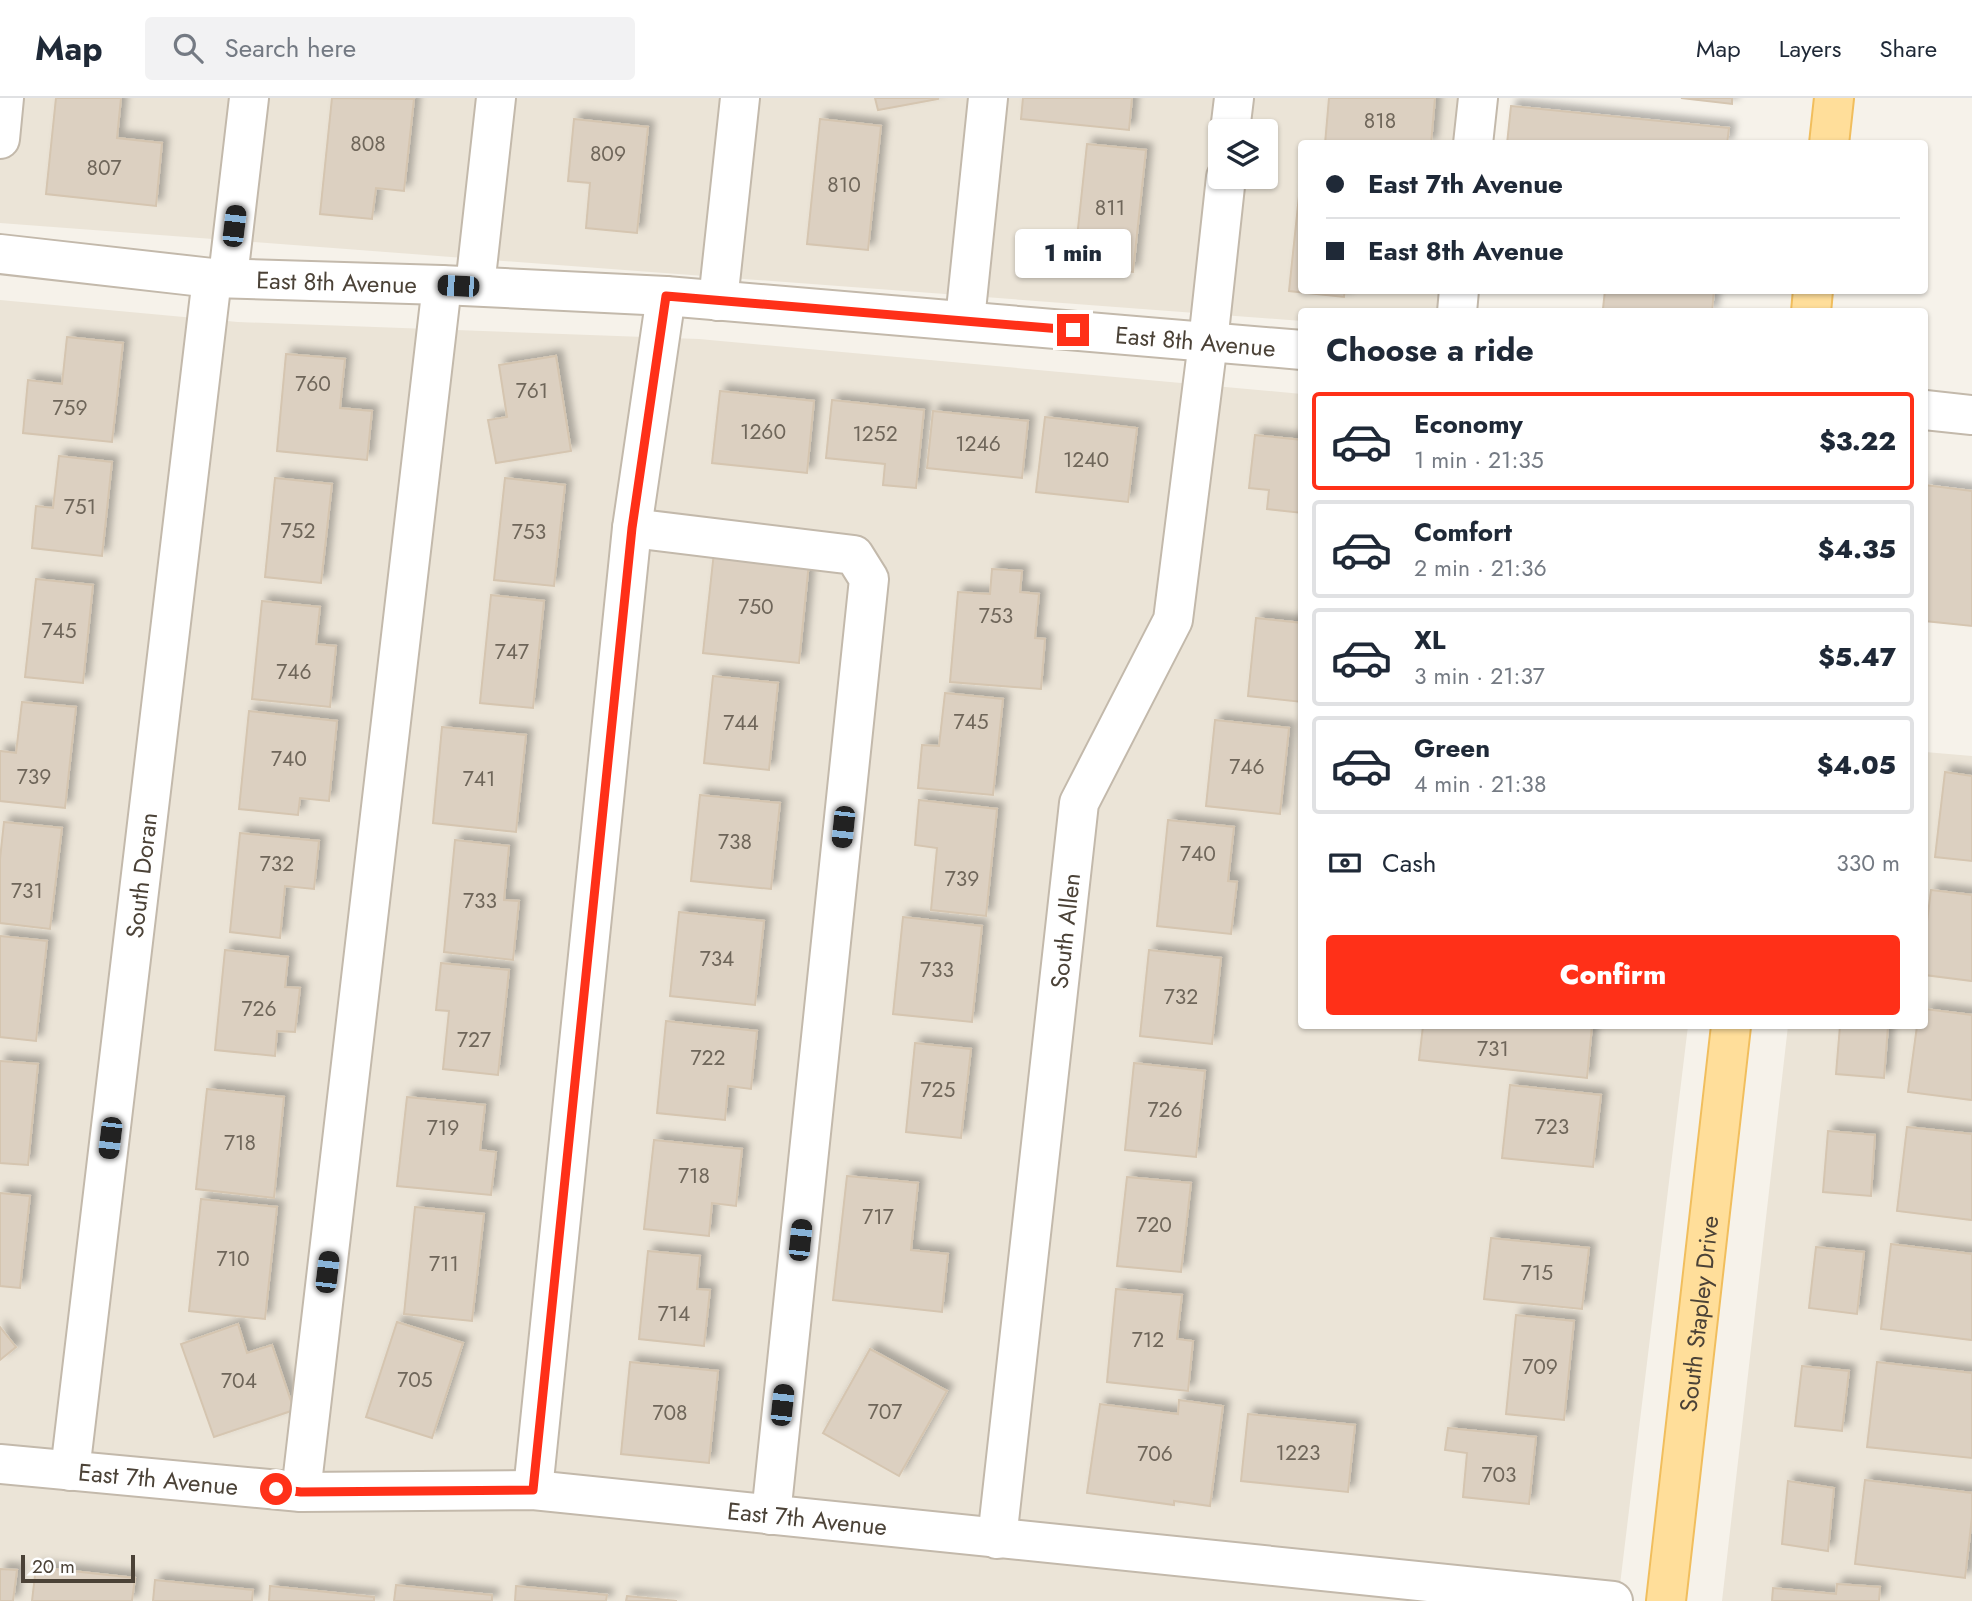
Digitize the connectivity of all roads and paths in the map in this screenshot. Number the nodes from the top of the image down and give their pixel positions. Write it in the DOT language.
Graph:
graph roads {
  1 [pos="4,98"];
  2 [pos="249,98"];
  3 [pos="496,98"];
  4 [pos="740,98"];
  5 [pos="988,98"];
  6 [pos="1234,98"];
  7 [pos="1478,98"];
  8 [pos="1834,98"];
  9 [pos="1231,119"];
  10 [pos="0,139"];
  11 [pos="1473,140"];
  12 [pos="1829,140"];
  13 [pos="1225,189"];
  14 [pos="0,254"];
  15 [pos="220,277"];
  16 [pos="458,286"];
  17 [pos="666,296"];
  18 [pos="718,301"];
  19 [pos="965,320"];
  20 [pos="1209,342"];
  21 [pos="1298,350"];
  22 [pos="1928,410"];
  23 [pos="1972,415"];
  24 [pos="632,528"];
  25 [pos="1731,1029"];
  26 [pos="0,1464"];
  27 [pos="70,1471"];
  28 [pos="533,1490"];
  29 [pos="301,1492"];
  30 [pos="771,1515"];
  31 [pos="997,1539"];
  32 [pos="1613,1601"];
  33 [pos="1666,1601"];
  1 -- 10 [label="street"];
  2 -- 15 [label="street, South Doran"];
  3 -- 16 [label="street"];
  4 -- 18 [label="street"];
  5 -- 19 [label="street"];
  6 -- 9 [label="street"];
  7 -- 11 [label="street"];
  8 -- 12 [label="main road"];
  13 -- 20 [label="street, South Allen"];
  14 -- 15 [label="street, East 8th Avenue"];
  15 -- 16 [label="street, East 8th Avenue"];
  15 -- 27 [label="street, South Doran"];
  16 -- 17 [label="street, East 8th Avenue"];
  16 -- 29 [label="street"];
  17 -- 18 [label="street, East 8th Avenue"];
  17 -- 24 [label="street"];
  18 -- 19 [label="street, East 8th Avenue"];
  19 -- 20 [label="street, East 8th Avenue"];
  20 -- 21 [label="street, East 8th Avenue"];
  20 -- 31 [label="street, South Allen"];
  22 -- 23 [label="street"];
  24 -- 28 [label="street"];
  24 -- 30 [label="street"];
  25 -- 33 [label="main road, South Stapley Drive"];
  26 -- 27 [label="street, East 7th Avenue"];
  27 -- 29 [label="street, East 7th Avenue"];
  28 -- 29 [label="street, East 7th Avenue"];
  28 -- 30 [label="street, East 7th Avenue"];
  30 -- 31 [label="street, East 7th Avenue"];
  31 -- 32 [label="street, East 7th Avenue"];
}
